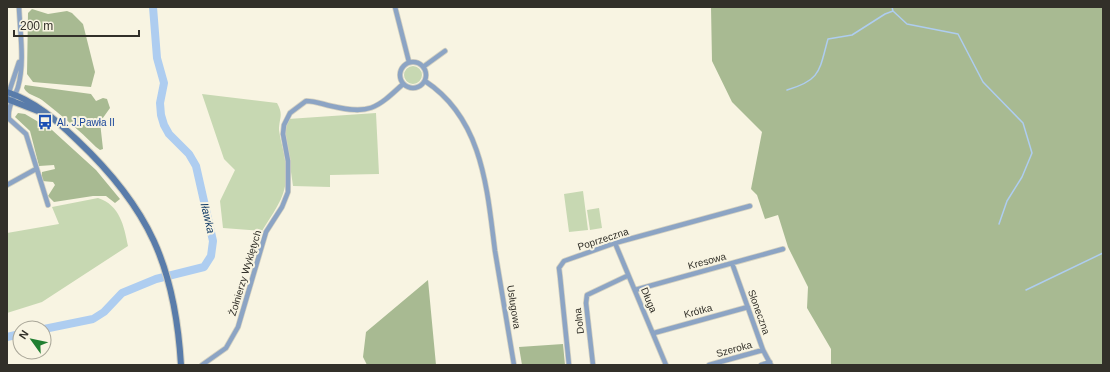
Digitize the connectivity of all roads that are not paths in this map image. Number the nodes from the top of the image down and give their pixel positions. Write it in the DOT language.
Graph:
graph roads {
  1 [pos="19,7"];
  2 [pos="395,7"];
  3 [pos="445,51"];
  4 [pos="409,62"];
  5 [pos="423,67"];
  6 [pos="425,81"];
  7 [pos="403,84"];
  8 [pos="10,96"];
  9 [pos="8,118"];
  10 [pos="36,170"];
  11 [pos="7,185"];
  12 [pos="48,204"];
  13 [pos="750,206"];
  14 [pos="615,243"];
  15 [pos="783,249"];
  16 [pos="732,263"];
  17 [pos="628,276"];
  18 [pos="636,290"];
  19 [pos="748,307"];
  20 [pos="654,333"];
  21 [pos="763,350"];
  22 [pos="770,364"];
  23 [pos="181,365"];
  24 [pos="202,365"];
  25 [pos="514,365"];
  26 [pos="569,365"];
  27 [pos="594,365"];
  28 [pos="666,365"];
  29 [pos="710,365"];
  30 [pos="761,365"];
  1 -- 8 [label="street"];
  2 -- 4 [label="street"];
  3 -- 5 [label="street"];
  4 -- 5 [label="street"];
  4 -- 7 [label="street"];
  5 -- 6 [label="street"];
  6 -- 7 [label="street"];
  6 -- 25 [label="street, Usługowa"];
  7 -- 24 [label="street, Żołnierzy Wyklętych"];
  8 -- 9 [label="street"];
  8 -- 23 [label="main road"];
  9 -- 10 [label="street"];
  10 -- 11 [label="street"];
  10 -- 12 [label="street"];
  13 -- 14 [label="street, Poprzeczna"];
  14 -- 17 [label="street, Długa"];
  14 -- 26 [label="street, Poprzeczna"];
  15 -- 16 [label="street, Kresowa"];
  16 -- 18 [label="street, Kresowa"];
  16 -- 19 [label="street, Słoneczna"];
  17 -- 18 [label="street, Długa"];
  17 -- 27 [label="street, Dolna"];
  18 -- 20 [label="street, Długa"];
  19 -- 20 [label="street, Krótka"];
  19 -- 21 [label="street, Słoneczna"];
  20 -- 28 [label="street, Długa"];
  21 -- 22 [label="street, Słoneczna"];
  21 -- 29 [label="street, Szeroka"];
  22 -- 30 [label="street"];
}
